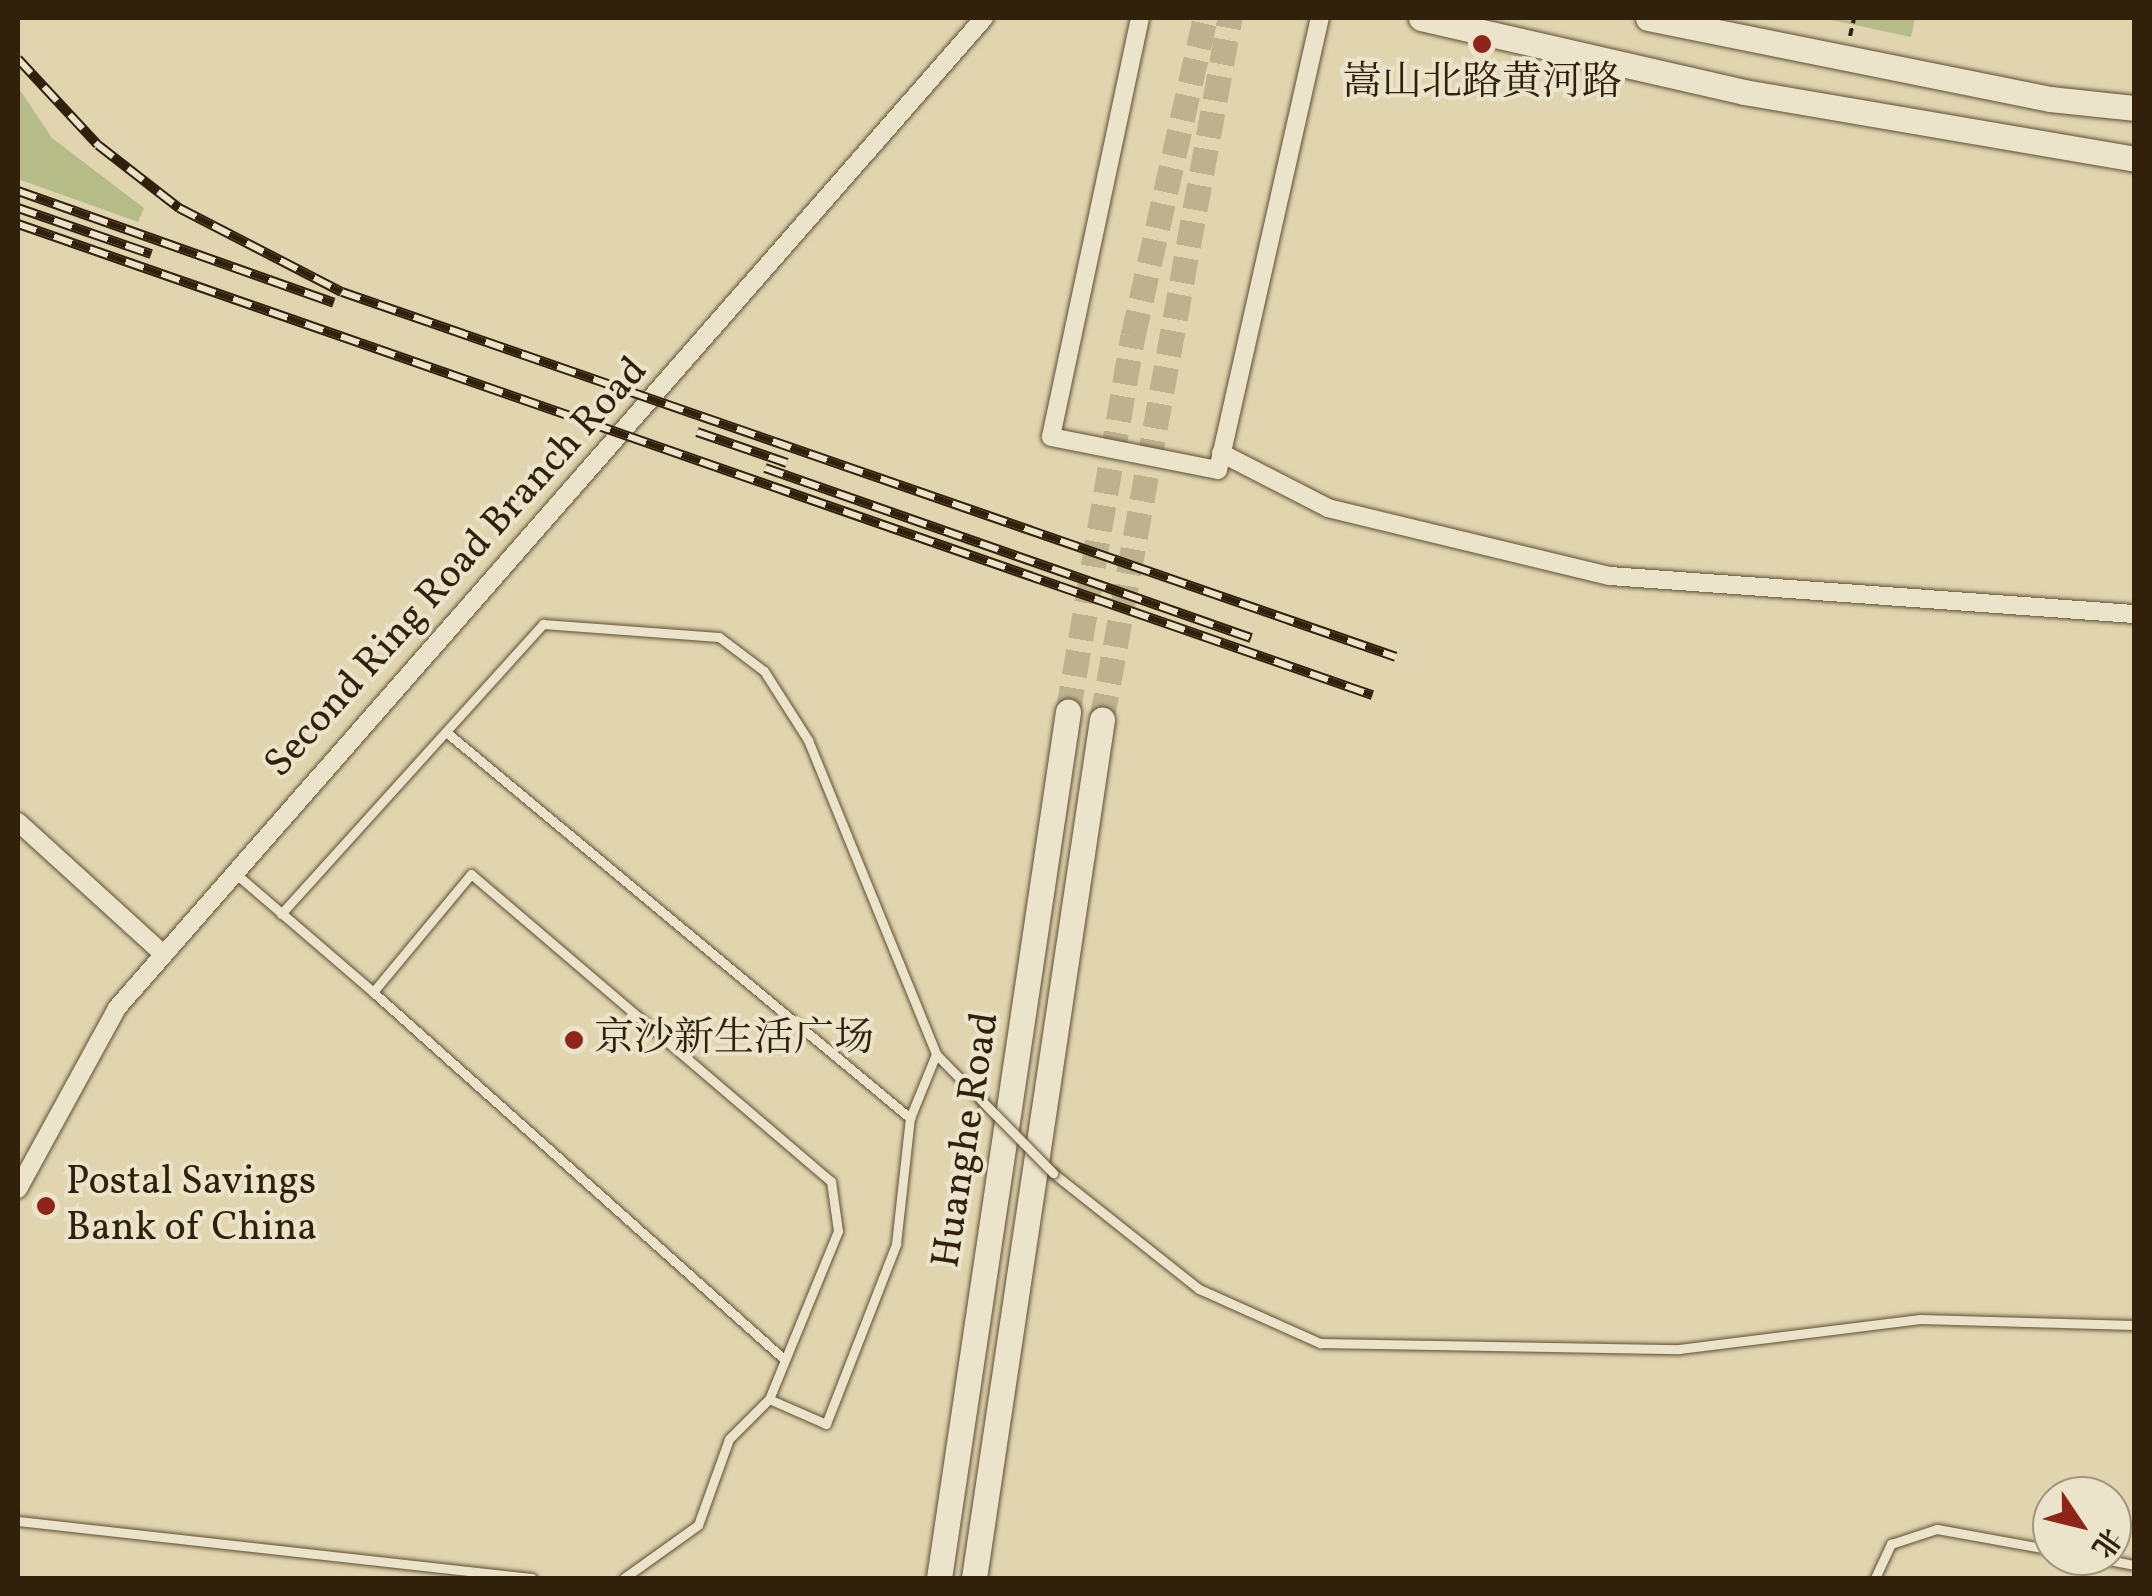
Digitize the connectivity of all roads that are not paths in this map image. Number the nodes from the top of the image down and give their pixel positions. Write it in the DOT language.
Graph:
graph roads {
  1 [pos="984,18"];
  2 [pos="1140,18"];
  3 [pos="1320,18"];
  4 [pos="1421,18"];
  5 [pos="1648,18"];
  6 [pos="2134,108"];
  7 [pos="2134,159"];
  8 [pos="1222,453"];
  9 [pos="2134,614"];
  10 [pos="1068,712"];
  11 [pos="1102,719"];
  12 [pos="446,732"];
  13 [pos="18,822"];
  14 [pos="234,872"];
  15 [pos="281,914"];
  16 [pos="163,954"];
  17 [pos="373,992"];
  18 [pos="936,1054"];
  19 [pos="910,1118"];
  20 [pos="18,1189"];
  21 [pos="2134,1325"];
  22 [pos="785,1360"];
  23 [pos="769,1399"];
  24 [pos="18,1521"];
  25 [pos="2032,1546"];
  26 [pos="532,1578"];
  27 [pos="624,1578"];
  28 [pos="939,1578"];
  29 [pos="974,1578"];
  30 [pos="1875,1578"];
  1 -- 14 [label="street, Second Ring Road Branch Road"];
  2 -- 8 [label="street"];
  3 -- 8 [label="street"];
  4 -- 7 [label="main road"];
  5 -- 6 [label="main road"];
  8 -- 9 [label="street"];
  10 -- 28 [label="main road, Huanghe Road"];
  11 -- 29 [label="main road, Huanghe Road"];
  12 -- 15 [label="lane"];
  12 -- 18 [label="lane"];
  12 -- 19 [label="lane"];
  13 -- 16 [label="street"];
  14 -- 15 [label="lane"];
  14 -- 16 [label="street, Second Ring Road Branch Road"];
  15 -- 17 [label="lane"];
  16 -- 20 [label="street, Second Ring Road Branch Road"];
  17 -- 22 [label="lane"];
  17 -- 22 [label="lane"];
  18 -- 19 [label="lane"];
  18 -- 21 [label="lane, bridge"];
  19 -- 23 [label="lane"];
  22 -- 23 [label="lane"];
  23 -- 27 [label="lane"];
  24 -- 26 [label="lane"];
  25 -- 30 [label="lane"];
}
